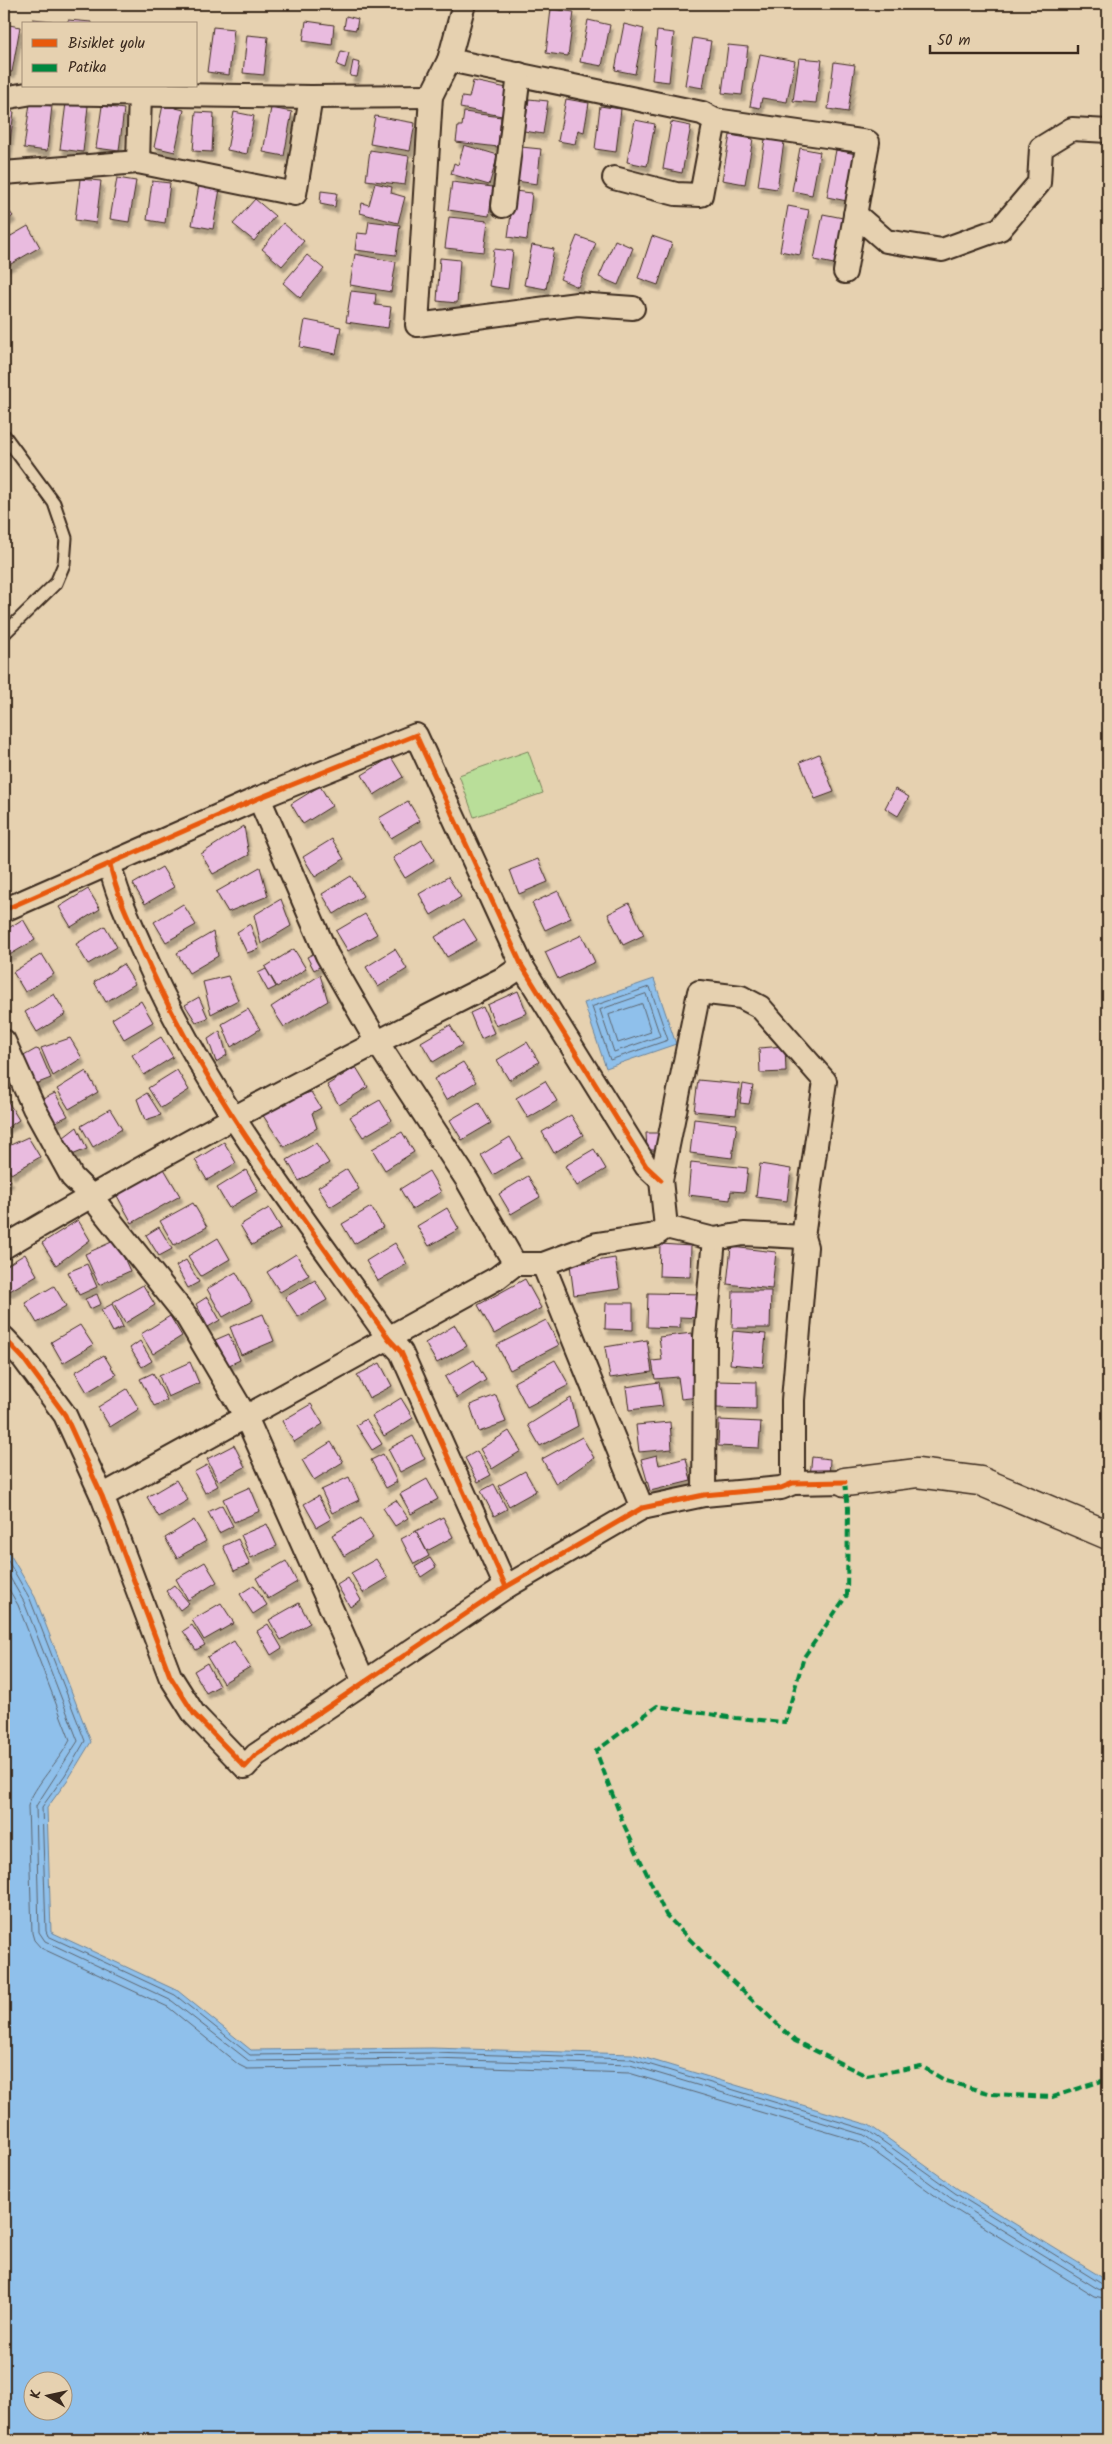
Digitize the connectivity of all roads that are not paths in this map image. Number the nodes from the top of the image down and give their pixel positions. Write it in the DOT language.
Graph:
graph roads {
  1 [pos="464,4"];
  2 [pos="449,60"];
  3 [pos="519,74"];
  4 [pos="140,93"];
  5 [pos="431,96"];
  6 [pos="311,97"];
  7 [pos="4,98"];
  8 [pos="715,120"];
  9 [pos="1108,131"];
  10 [pos="138,162"];
  11 [pos="4,173"];
  12 [pos="614,178"];
  13 [pos="502,206"];
  14 [pos="855,214"];
  15 [pos="845,272"];
  16 [pos="633,308"];
  17 [pos="4,435"];
  18 [pos="4,634"];
  19 [pos="259,798"];
  20 [pos="110,864"];
  21 [pos="4,910"];
  22 [pos="522,966"];
  23 [pos="4,1040"];
  24 [pos="377,1042"];
  25 [pos="234,1118"];
  26 [pos="661,1180"];
  27 [pos="90,1195"];
  28 [pos="666,1228"];
  29 [pos="804,1237"];
  30 [pos="714,1239"];
  31 [pos="4,1247"];
  32 [pos="515,1264"];
  33 [pos="543,1264"];
  34 [pos="4,1338"];
  35 [pos="389,1339"];
  36 [pos="246,1417"];
  37 [pos="845,1482"];
  38 [pos="793,1483"];
  39 [pos="704,1495"];
  40 [pos="102,1496"];
  41 [pos="642,1508"];
  42 [pos="1108,1535"];
  43 [pos="506,1587"];
  44 [pos="364,1682"];
  1 -- 2 [label="street"];
  2 -- 3 [label="street"];
  2 -- 5 [label="street"];
  3 -- 8 [label="street"];
  3 -- 13 [label="street"];
  4 -- 6 [label="street"];
  4 -- 7 [label="street"];
  4 -- 10 [label="street"];
  5 -- 6 [label="street"];
  5 -- 16 [label="street"];
  6 -- 10 [label="street"];
  8 -- 12 [label="street"];
  8 -- 14 [label="street"];
  9 -- 14 [label="street"];
  10 -- 11 [label="street"];
  14 -- 15 [label="street"];
  17 -- 18 [label="lane"];
  19 -- 20 [label="street"];
  19 -- 22 [label="street"];
  19 -- 24 [label="street"];
  20 -- 21 [label="street"];
  20 -- 25 [label="street"];
  22 -- 24 [label="street"];
  22 -- 26 [label="street"];
  23 -- 27 [label="street"];
  24 -- 25 [label="street"];
  24 -- 32 [label="street"];
  25 -- 27 [label="street"];
  25 -- 35 [label="street"];
  26 -- 28 [label="street"];
  26 -- 29 [label="street"];
  27 -- 31 [label="street"];
  27 -- 36 [label="street"];
  28 -- 30 [label="street"];
  28 -- 33 [label="street"];
  29 -- 30 [label="street"];
  29 -- 38 [label="street"];
  30 -- 39 [label="street"];
  32 -- 33 [label="street"];
  32 -- 35 [label="street"];
  33 -- 41 [label="street"];
  34 -- 40 [label="street"];
  35 -- 36 [label="street"];
  35 -- 43 [label="street"];
  36 -- 40 [label="street"];
  36 -- 44 [label="street"];
  37 -- 38 [label="street"];
  37 -- 42 [label="main road"];
  38 -- 39 [label="street"];
  39 -- 41 [label="street"];
  40 -- 44 [label="street"];
  41 -- 43 [label="street"];
  43 -- 44 [label="street"];
}
